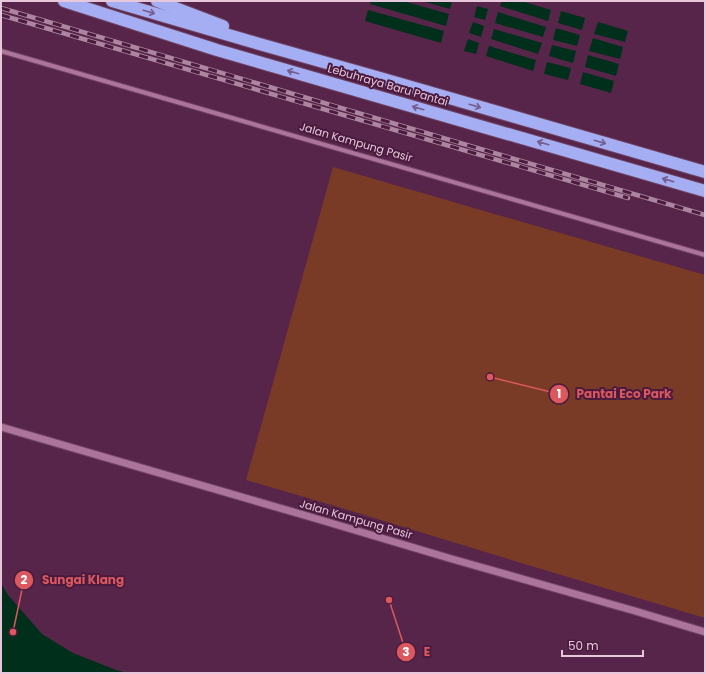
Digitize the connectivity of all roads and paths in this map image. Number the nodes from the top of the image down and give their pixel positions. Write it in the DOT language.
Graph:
graph roads {
  1 [pos="64,1"];
  2 [pos="112,1"];
  3 [pos="157,1"];
  4 [pos="263,46"];
  5 [pos="1,51"];
  6 [pos="705,172"];
  7 [pos="705,191"];
  8 [pos="705,255"];
  9 [pos="1,427"];
  10 [pos="705,632"];
  7 -- 1 [label="highway, Lebuhraya Baru Pantai, one-way"];
  2 -- 4 [label="highway, Lebuhraya Baru Pantai, one-way"];
  3 -- 4 [label="highway"];
  4 -- 6 [label="highway, Lebuhraya Baru Pantai, one-way"];
  5 -- 8 [label="street, Jalan Kampung Pasir"];
  9 -- 10 [label="street, Jalan Kampung Pasir"];
}
